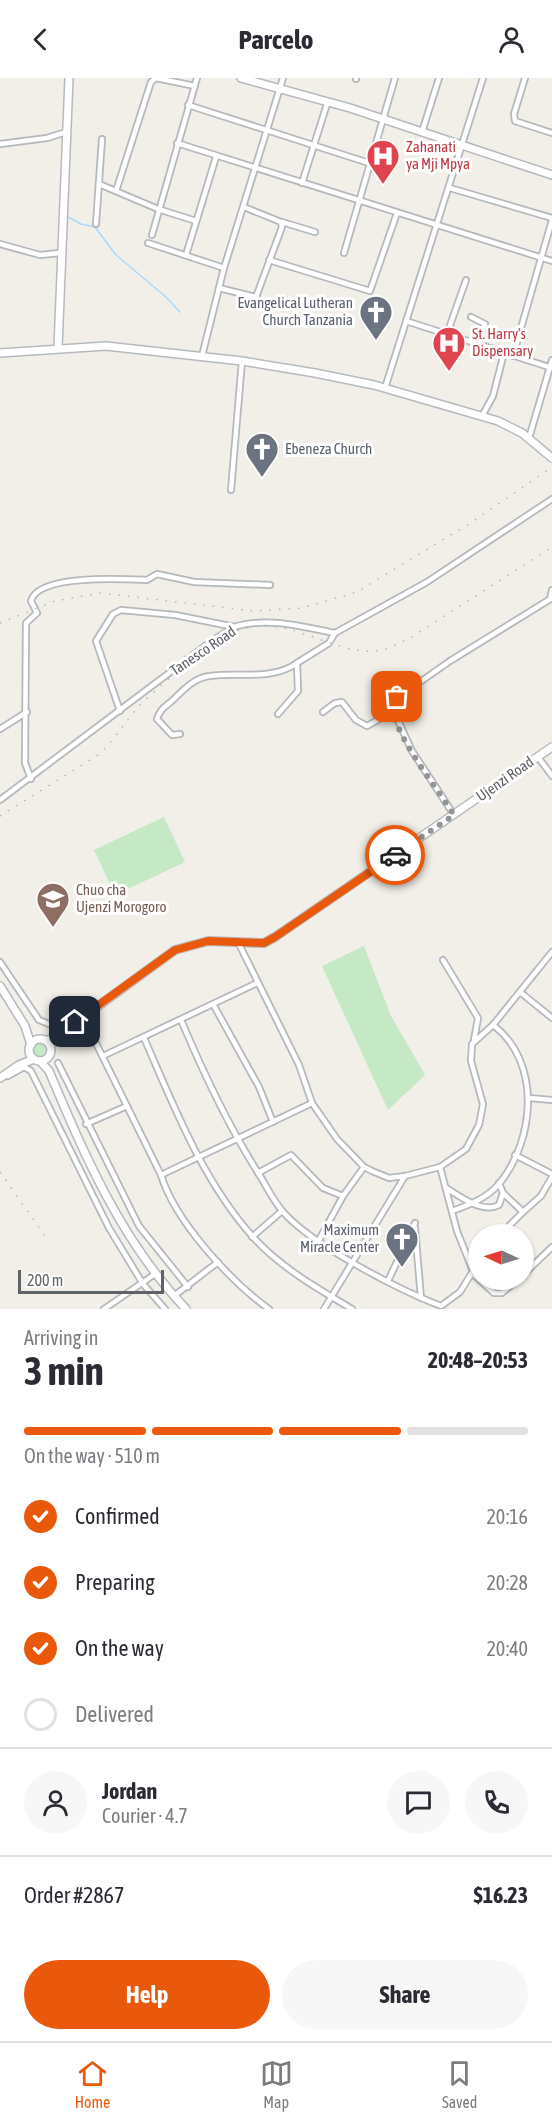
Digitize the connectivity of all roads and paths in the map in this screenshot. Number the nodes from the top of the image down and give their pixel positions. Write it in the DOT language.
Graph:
graph roads {
  1 [pos="69,78"];
  2 [pos="197,78"];
  3 [pos="241,78"];
  4 [pos="283,78"];
  5 [pos="395,78"];
  6 [pos="439,78"];
  7 [pos="483,78"];
  8 [pos="525,78"];
  9 [pos="195,86"];
  10 [pos="279,90"];
  11 [pos="327,104"];
  12 [pos="188,105"];
  13 [pos="383,120"];
  14 [pos="267,129"];
  15 [pos="66,132"];
  16 [pos="422,132"];
  17 [pos="552,133"];
  18 [pos="102,139"];
  19 [pos="177,143"];
  20 [pos="0,144"];
  21 [pos="315,146"];
  22 [pos="463,146"];
  23 [pos="216,157"];
  24 [pos="369,163"];
  25 [pos="256,168"];
  26 [pos="552,176"];
  27 [pos="302,183"];
  28 [pos="99,184"];
  29 [pos="450,188"];
  30 [pos="116,191"];
  31 [pos="359,200"];
  32 [pos="244,207"];
  33 [pos="158,209"];
  34 [pos="397,213"];
  35 [pos="552,219"];
  36 [pos="196,221"];
  37 [pos="282,222"];
  38 [pos="96,224"];
  39 [pos="437,225"];
  40 [pos="315,232"];
  41 [pos="152,235"];
  42 [pos="148,243"];
  43 [pos="0,244"];
  44 [pos="60,253"];
  45 [pos="344,253"];
  46 [pos="186,255"];
  47 [pos="542,258"];
  48 [pos="269,260"];
  49 [pos="552,261"];
  50 [pos="224,268"];
  51 [pos="465,280"];
  52 [pos="219,288"];
  53 [pos="471,317"];
  54 [pos="406,321"];
  55 [pos="447,334"];
  56 [pos="479,344"];
  57 [pos="58,348"];
  58 [pos="0,353"];
  59 [pos="504,353"];
  60 [pos="202,356"];
  61 [pos="513,356"];
  62 [pos="552,360"];
  63 [pos="242,361"];
  64 [pos="551,367"];
  65 [pos="385,388"];
  66 [pos="482,416"];
  67 [pos="529,438"];
  68 [pos="552,458"];
  69 [pos="231,490"];
  70 [pos="552,499"];
  71 [pos="270,585"];
  72 [pos="552,590"];
  73 [pos="551,599"];
  74 [pos="235,627"];
  75 [pos="335,633"];
  76 [pos="297,663"];
  77 [pos="120,711"];
  78 [pos="27,712"];
  79 [pos="323,712"];
  80 [pos="392,712"];
  81 [pos="278,714"];
  82 [pos="0,729"];
  83 [pos="180,734"];
  84 [pos="552,747"];
  85 [pos="538,757"];
  86 [pos="552,776"];
  87 [pos="31,779"];
  88 [pos="0,800"];
  89 [pos="454,815"];
  90 [pos="239,944"];
  91 [pos="552,952"];
  92 [pos="443,960"];
  93 [pos="0,962"];
  94 [pos="257,983"];
  95 [pos="0,986"];
  96 [pos="520,992"];
  97 [pos="213,1004"];
  98 [pos="82,1017"];
  99 [pos="552,1018"];
  100 [pos="181,1020"];
  101 [pos="75,1022"];
  102 [pos="493,1025"];
  103 [pos="25,1026"];
  104 [pos="60,1034"];
  105 [pos="144,1038"];
  106 [pos="43,1040"];
  107 [pos="472,1044"];
  108 [pos="30,1049"];
  109 [pos="50,1054"];
  110 [pos="103,1056"];
  111 [pos="37,1060"];
  112 [pos="58,1063"];
  113 [pos="19,1065"];
  114 [pos="49,1071"];
  115 [pos="0,1079"];
  116 [pos="529,1098"];
  117 [pos="552,1100"];
  118 [pos="312,1102"];
  119 [pos="127,1106"];
  120 [pos="273,1122"];
  121 [pos="86,1124"];
  122 [pos="237,1139"];
  123 [pos="515,1155"];
  124 [pos="199,1157"];
  125 [pos="364,1167"];
  126 [pos="440,1167"];
  127 [pos="258,1173"];
  128 [pos="161,1175"];
  129 [pos="405,1176"];
  130 [pos="552,1176"];
  131 [pos="499,1184"];
  132 [pos="446,1188"];
  133 [pos="503,1193"];
  134 [pos="343,1196"];
  135 [pos="475,1204"];
  136 [pos="282,1211"];
  137 [pos="452,1211"];
  138 [pos="523,1212"];
  139 [pos="511,1224"];
  140 [pos="123,1225"];
  141 [pos="112,1232"];
  142 [pos="252,1237"];
  143 [pos="319,1240"];
  144 [pos="552,1247"];
  145 [pos="468,1259"];
  146 [pos="351,1260"];
  147 [pos="218,1262"];
  148 [pos="534,1265"];
  149 [pos="155,1274"];
  150 [pos="388,1281"];
  151 [pos="468,1281"];
  152 [pos="143,1284"];
  153 [pos="188,1287"];
  154 [pos="491,1290"];
  155 [pos="505,1290"];
  156 [pos="174,1296"];
  157 [pos="331,1296"];
  158 [pos="421,1298"];
  159 [pos="441,1308"];
  160 [pos="104,1309"];
  161 [pos="165,1309"];
  162 [pos="185,1309"];
  163 [pos="269,1309"];
  164 [pos="324,1309"];
  165 [pos="352,1309"];
  1 -- 15 [label="street"];
  2 -- 9 [label="street"];
  3 -- 10 [label="street"];
  4 -- 10 [label="street"];
  5 -- 13 [label="street"];
  6 -- 16 [label="street"];
  7 -- 22 [label="street"];
  8 -- 17 [label="street"];
  9 -- 12 [label="street"];
  9 -- 30 [label="street"];
  10 -- 11 [label="street"];
  10 -- 14 [label="street"];
  11 -- 13 [label="street"];
  11 -- 21 [label="street"];
  12 -- 14 [label="street"];
  12 -- 19 [label="street"];
  13 -- 16 [label="street"];
  13 -- 24 [label="street"];
  14 -- 21 [label="street"];
  14 -- 25 [label="street"];
  15 -- 20 [label="street"];
  15 -- 44 [label="street"];
  16 -- 22 [label="street"];
  18 -- 28 [label="street"];
  19 -- 23 [label="street"];
  19 -- 33 [label="street"];
  21 -- 24 [label="street"];
  21 -- 27 [label="street"];
  22 -- 26 [label="street"];
  22 -- 29 [label="street"];
  23 -- 25 [label="street"];
  23 -- 36 [label="street"];
  24 -- 31 [label="street"];
  25 -- 27 [label="street"];
  25 -- 32 [label="street"];
  27 -- 31 [label="street"];
  28 -- 30 [label="street"];
  28 -- 38 [label="street"];
  29 -- 35 [label="street"];
  29 -- 39 [label="street"];
  30 -- 33 [label="street"];
  31 -- 34 [label="street"];
  31 -- 45 [label="street"];
  32 -- 37 [label="street"];
  32 -- 50 [label="street"];
  33 -- 36 [label="street"];
  33 -- 41 [label="street"];
  34 -- 39 [label="street"];
  34 -- 48 [label="street"];
  35 -- 47 [label="street"];
  36 -- 46 [label="street"];
  37 -- 40 [label="street"];
  37 -- 48 [label="street"];
  39 -- 47 [label="street"];
  39 -- 54 [label="street"];
  42 -- 46 [label="street"];
  43 -- 44 [label="street"];
  44 -- 57 [label="street"];
  46 -- 50 [label="street"];
  47 -- 49 [label="street"];
  47 -- 61 [label="street"];
  48 -- 52 [label="street"];
  50 -- 52 [label="street"];
  51 -- 55 [label="street"];
  52 -- 60 [label="street"];
  53 -- 56 [label="street"];
  54 -- 55 [label="street"];
  54 -- 65 [label="street"];
  55 -- 56 [label="street"];
  56 -- 59 [label="street"];
  57 -- 58 [label="street"];
  57 -- 60 [label="street"];
  59 -- 61 [label="street"];
  59 -- 66 [label="street"];
  60 -- 63 [label="street"];
  61 -- 64 [label="street"];
  62 -- 64 [label="street"];
  63 -- 65 [label="street"];
  63 -- 69 [label="street"];
  64 -- 67 [label="street"];
  65 -- 66 [label="street"];
  66 -- 67 [label="street"];
  67 -- 68 [label="street"];
  70 -- 75 [label="street"];
  71 -- 78 [label="street"];
  72 -- 73 [label="street"];
  73 -- 80 [label="street"];
  74 -- 75 [label="street, Tanesco Road"];
  74 -- 77 [label="street, Tanesco Road"];
  74 -- 77 [label="street"];
  75 -- 76 [label="street"];
  76 -- 81 [label="street"];
  76 -- 83 [label="street"];
  77 -- 87 [label="street, Tanesco Road"];
  78 -- 82 [label="street"];
  78 -- 87 [label="street"];
  79 -- 80 [label="street"];
  80 -- 89 [label="street"];
  84 -- 85 [label="street, Ujenzi Road"];
  85 -- 86 [label="street"];
  85 -- 89 [label="street, Ujenzi Road"];
  87 -- 88 [label="street, Tanesco Road"];
  89 -- 90 [label="street, Ujenzi Road"];
  90 -- 94 [label="street"];
  90 -- 98 [label="street, Ujenzi Road"];
  91 -- 96 [label="street"];
  92 -- 107 [label="street"];
  93 -- 101 [label="street"];
  94 -- 97 [label="street"];
  94 -- 118 [label="street"];
  95 -- 103 [label="street"];
  96 -- 99 [label="street"];
  96 -- 102 [label="street"];
  97 -- 100 [label="street"];
  97 -- 120 [label="street"];
  98 -- 101 [label="street, Ujenzi Road"];
  98 -- 110 [label="street"];
  100 -- 105 [label="street"];
  100 -- 122 [label="street"];
  101 -- 104 [label="street, Ujenzi Road"];
  102 -- 107 [label="street"];
  102 -- 116 [label="street"];
  103 -- 106 [label="street"];
  103 -- 108 [label="street"];
  104 -- 106 [label="street"];
  104 -- 109 [label="street"];
  105 -- 110 [label="street"];
  105 -- 124 [label="street"];
  106 -- 108 [label="street"];
  106 -- 109 [label="street"];
  107 -- 126 [label="street"];
  108 -- 111 [label="street"];
  108 -- 113 [label="street"];
  109 -- 111 [label="street"];
  109 -- 114 [label="street"];
  110 -- 119 [label="street"];
  111 -- 113 [label="street"];
  111 -- 114 [label="street"];
  112 -- 121 [label="street"];
  113 -- 115 [label="street"];
  114 -- 140 [label="street"];
  115 -- 141 [label="street"];
  116 -- 117 [label="street"];
  116 -- 123 [label="street"];
  118 -- 120 [label="street"];
  118 -- 125 [label="street"];
  119 -- 121 [label="street"];
  119 -- 128 [label="street"];
  120 -- 122 [label="street"];
  121 -- 153 [label="street"];
  122 -- 124 [label="street"];
  122 -- 127 [label="street"];
  123 -- 130 [label="street"];
  123 -- 131 [label="street"];
  124 -- 128 [label="street"];
  124 -- 142 [label="street"];
  125 -- 129 [label="street"];
  125 -- 134 [label="street"];
  126 -- 129 [label="street"];
  126 -- 132 [label="street"];
  127 -- 134 [label="street"];
  127 -- 136 [label="street"];
  128 -- 147 [label="street"];
  129 -- 146 [label="street"];
  130 -- 138 [label="street"];
  131 -- 133 [label="street"];
  131 -- 135 [label="street"];
  132 -- 135 [label="street"];
  132 -- 137 [label="street"];
  133 -- 135 [label="street"];
  133 -- 138 [label="street"];
  134 -- 143 [label="street"];
  135 -- 137 [label="street"];
  136 -- 142 [label="street"];
  136 -- 143 [label="street"];
  137 -- 145 [label="street"];
  138 -- 139 [label="street"];
  140 -- 141 [label="street"];
  140 -- 149 [label="street"];
  141 -- 152 [label="street"];
  142 -- 157 [label="street"];
  143 -- 146 [label="street"];
  144 -- 148 [label="street"];
  146 -- 150 [label="street"];
  146 -- 157 [label="street"];
  147 -- 153 [label="street"];
  147 -- 163 [label="street"];
  149 -- 152 [label="street"];
  149 -- 156 [label="street"];
  150 -- 158 [label="street"];
  150 -- 158 [label="street"];
  151 -- 159 [label="street"];
  152 -- 160 [label="street"];
  152 -- 161 [label="street"];
  153 -- 156 [label="street"];
  154 -- 155 [label="street"];
  156 -- 162 [label="street"];
  157 -- 164 [label="street"];
  157 -- 165 [label="street"];
  158 -- 159 [label="street"];
}
